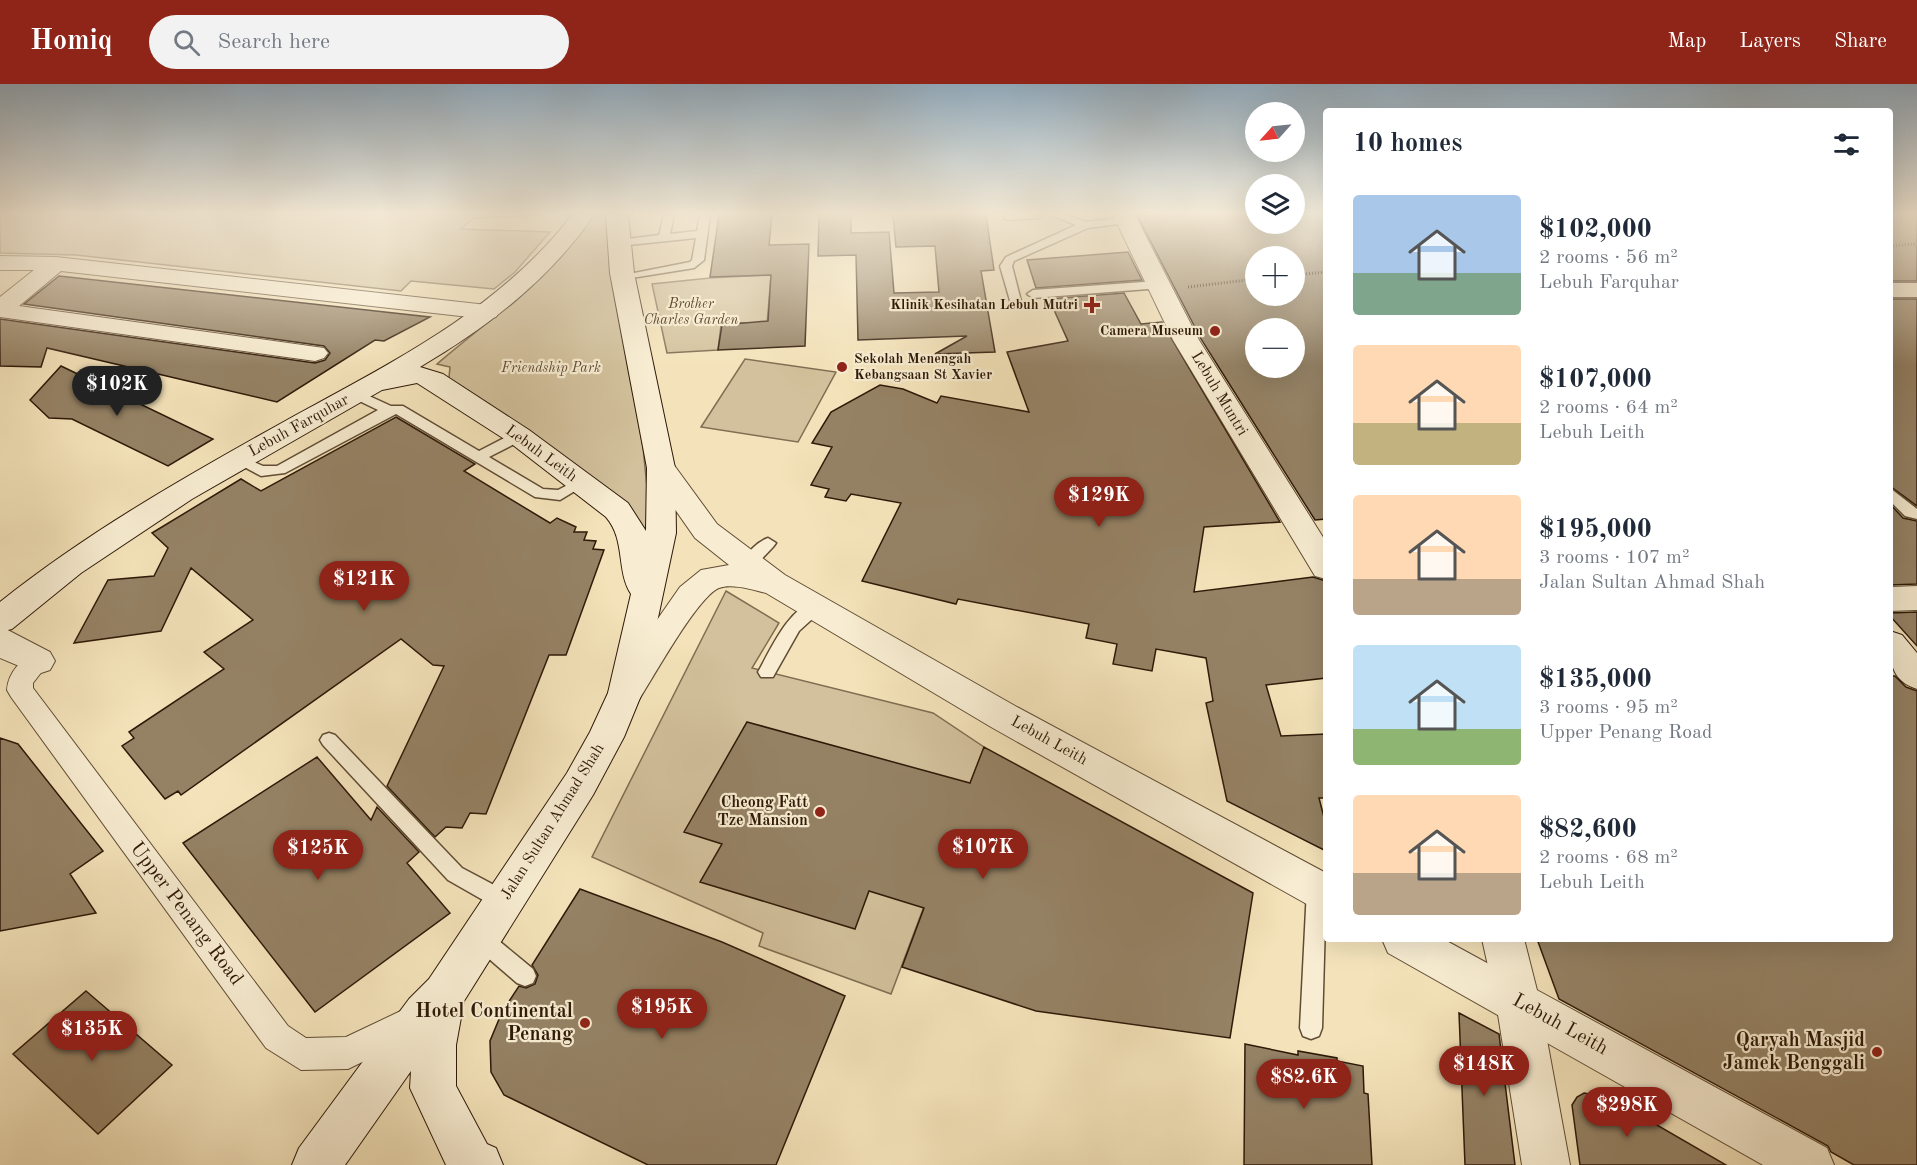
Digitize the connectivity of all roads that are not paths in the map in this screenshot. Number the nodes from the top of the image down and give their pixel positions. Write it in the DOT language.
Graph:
graph roads {
  1 [pos="54,265"];
  2 [pos="69,265"];
  3 [pos="543,265"];
  4 [pos="622,265"];
  5 [pos="692,265"];
  6 [pos="1006,265"];
  7 [pos="1148,265"];
  8 [pos="623,278"];
  9 [pos="1158,287"];
  10 [pos="1893,290"];
  11 [pos="1917,290"];
  12 [pos="1033,294"];
  13 [pos="1015,301"];
  14 [pos="487,312"];
  15 [pos="315,353"];
  16 [pos="363,390"];
  17 [pos="388,410"];
  18 [pos="519,436"];
  19 [pos="480,456"];
  20 [pos="238,460"];
  21 [pos="660,468"];
  22 [pos="581,483"];
  23 [pos="1893,496"];
  24 [pos="1917,514"];
  25 [pos="1323,563"];
  26 [pos="774,583"];
  27 [pos="1893,598"];
  28 [pos="1917,598"];
  29 [pos="644,606"];
  30 [pos="815,607"];
  31 [pos="0,620"];
  32 [pos="0,639"];
  33 [pos="1893,648"];
  34 [pos="38,661"];
  35 [pos="766,672"];
  36 [pos="1917,676"];
  37 [pos="625,693"];
  38 [pos="329,740"];
  39 [pos="1322,892"];
  40 [pos="504,901"];
  41 [pos="480,938"];
  42 [pos="1408,942"];
  43 [pos="1504,942"];
  44 [pos="525,976"];
  45 [pos="1518,1002"];
  46 [pos="434,1004"];
  47 [pos="1311,1028"];
  48 [pos="467,1164"];
  49 [pos="316,1165"];
  50 [pos="1546,1165"];
  51 [pos="1810,1165"];
  1 -- 15 [label="street"];
  2 -- 14 [label="street"];
  3 -- 14 [label="street, Lebuh Farquhar"];
  4 -- 8 [label="street, Jalan Sultan Ahmad Shah"];
  5 -- 8 [label="lane"];
  6 -- 13 [label="lane"];
  7 -- 9 [label="street, Lebuh Muntri"];
  8 -- 21 [label="street, Jalan Sultan Ahmad Shah"];
  9 -- 12 [label="lane"];
  9 -- 25 [label="street, Lebuh Muntri"];
  10 -- 11 [label="street"];
  14 -- 16 [label="street, Lebuh Farquhar"];
  16 -- 17 [label="lane"];
  16 -- 18 [label="street, Lebuh Leith"];
  16 -- 20 [label="street, Lebuh Farquhar"];
  17 -- 19 [label="lane"];
  17 -- 20 [label="lane"];
  18 -- 19 [label="lane"];
  18 -- 22 [label="street, Lebuh Leith"];
  19 -- 22 [label="lane"];
  20 -- 31 [label="street, Lebuh Farquhar"];
  21 -- 26 [label="street, Lebuh Leith"];
  21 -- 29 [label="street, Jalan Sultan Ahmad Shah"];
  22 -- 29 [label="street, Lebuh Leith"];
  23 -- 24 [label="lane"];
  26 -- 30 [label="street, Lebuh Leith"];
  26 -- 37 [label="street, Lebuh Leith"];
  27 -- 28 [label="street"];
  29 -- 37 [label="street, Jalan Sultan Ahmad Shah"];
  30 -- 35 [label="lane"];
  30 -- 39 [label="street, Lebuh Leith"];
  32 -- 34 [label="street"];
  33 -- 36 [label="street"];
  34 -- 46 [label="street, Upper Penang Road"];
  37 -- 40 [label="street, Jalan Sultan Ahmad Shah"];
  38 -- 40 [label="lane"];
  39 -- 47 [label="lane"];
  40 -- 41 [label="street, Jalan Sultan Ahmad Shah"];
  41 -- 44 [label="lane"];
  41 -- 46 [label="street, Jalan Sultan Ahmad Shah"];
  42 -- 45 [label="street, Lebuh Leith"];
  43 -- 45 [label="street"];
  45 -- 50 [label="street"];
  45 -- 51 [label="street, Lebuh Leith"];
  46 -- 48 [label="street"];
  46 -- 49 [label="street, Jalan Sultan Ahmad Shah"];
}
